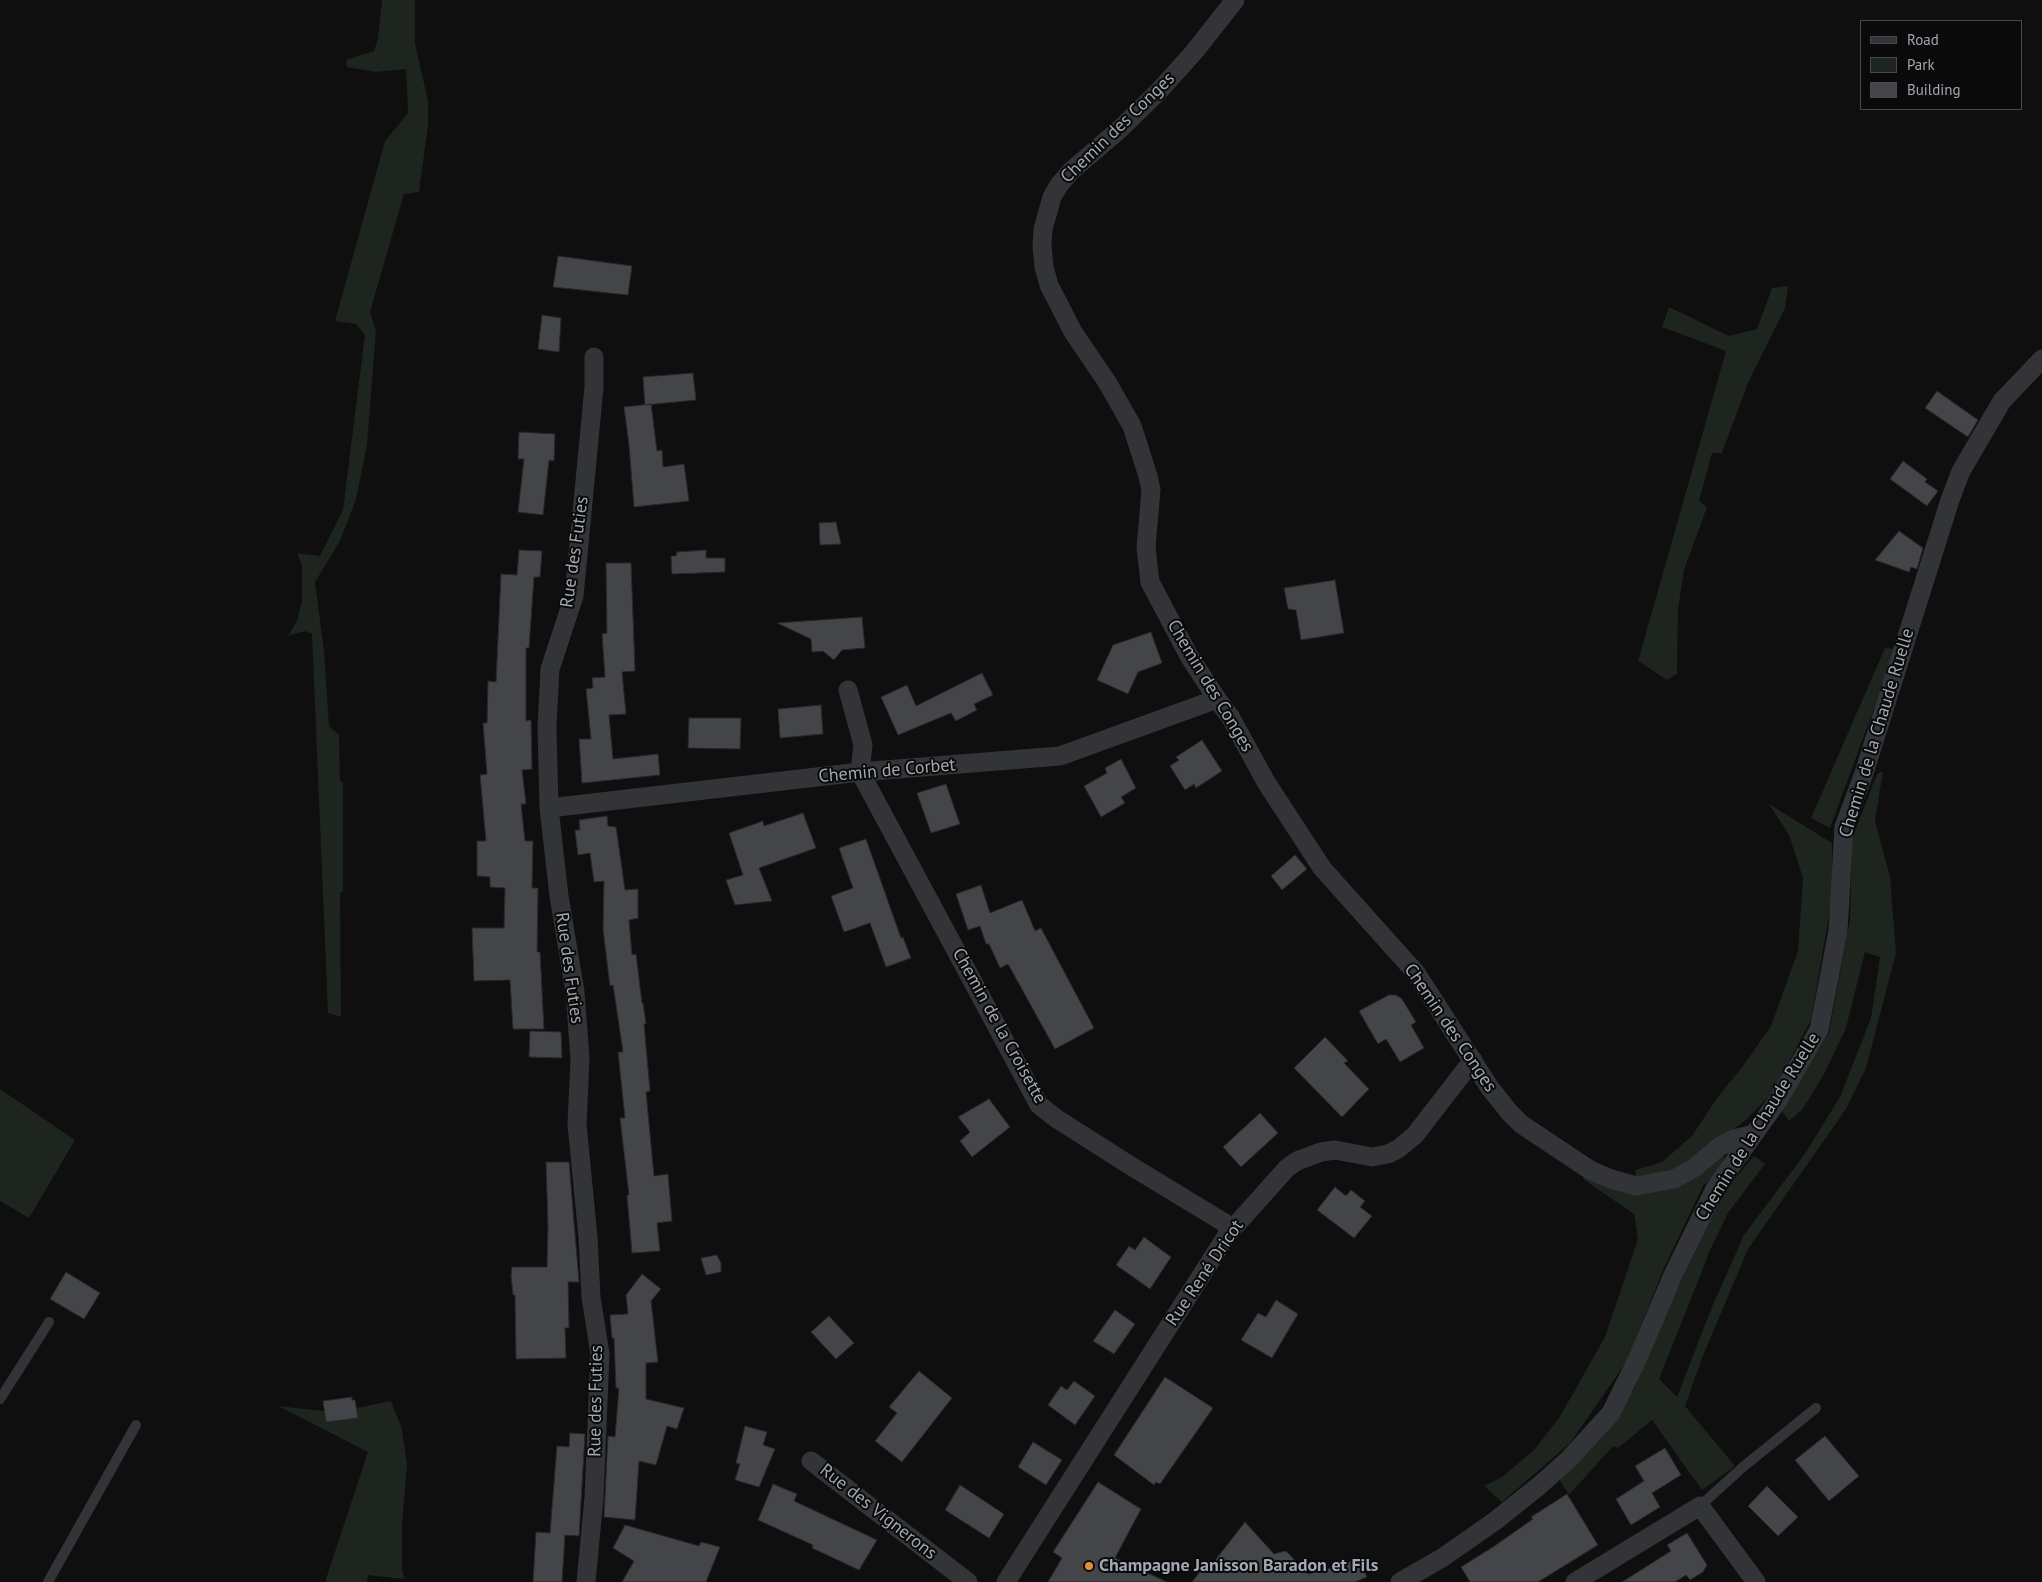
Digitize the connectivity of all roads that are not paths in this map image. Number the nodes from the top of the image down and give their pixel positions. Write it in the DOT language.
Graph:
graph roads {
  1 [pos="1234,0"];
  2 [pos="594,357"];
  3 [pos="2042,359"];
  4 [pos="848,690"];
  5 [pos="1217,699"];
  6 [pos="860,772"];
  7 [pos="549,808"];
  8 [pos="1473,1060"];
  9 [pos="1754,1134"];
  10 [pos="1233,1228"];
  11 [pos="49,1322"];
  12 [pos="0,1399"];
  13 [pos="1816,1408"];
  14 [pos="136,1425"];
  15 [pos="811,1460"];
  16 [pos="1700,1506"];
  17 [pos="48,1582"];
  18 [pos="586,1582"];
  19 [pos="968,1582"];
  20 [pos="1006,1582"];
  21 [pos="1400,1582"];
  22 [pos="1575,1582"];
  23 [pos="1756,1582"];
  1 -- 5 [label="street, Chemin des Conges"];
  2 -- 7 [label="street, Rue des Futies"];
  3 -- 9 [label="street, Chemin de la Chaude Ruelle"];
  4 -- 6 [label="street"];
  5 -- 6 [label="street, Chemin de Corbet"];
  5 -- 8 [label="street, Chemin des Conges"];
  6 -- 7 [label="street, Chemin de Corbet"];
  6 -- 10 [label="street, Chemin de la Croisette"];
  7 -- 18 [label="street, Rue des Futies"];
  8 -- 9 [label="street, Chemin des Conges"];
  8 -- 10 [label="street, Rue René Dricot"];
  9 -- 21 [label="street, Chemin de la Chaude Ruelle"];
  10 -- 20 [label="street, Rue René Dricot"];
  11 -- 12 [label="lane"];
  13 -- 16 [label="lane"];
  14 -- 17 [label="lane"];
  15 -- 19 [label="street, Rue des Vignerons"];
  16 -- 22 [label="street"];
  16 -- 23 [label="street"];
}
